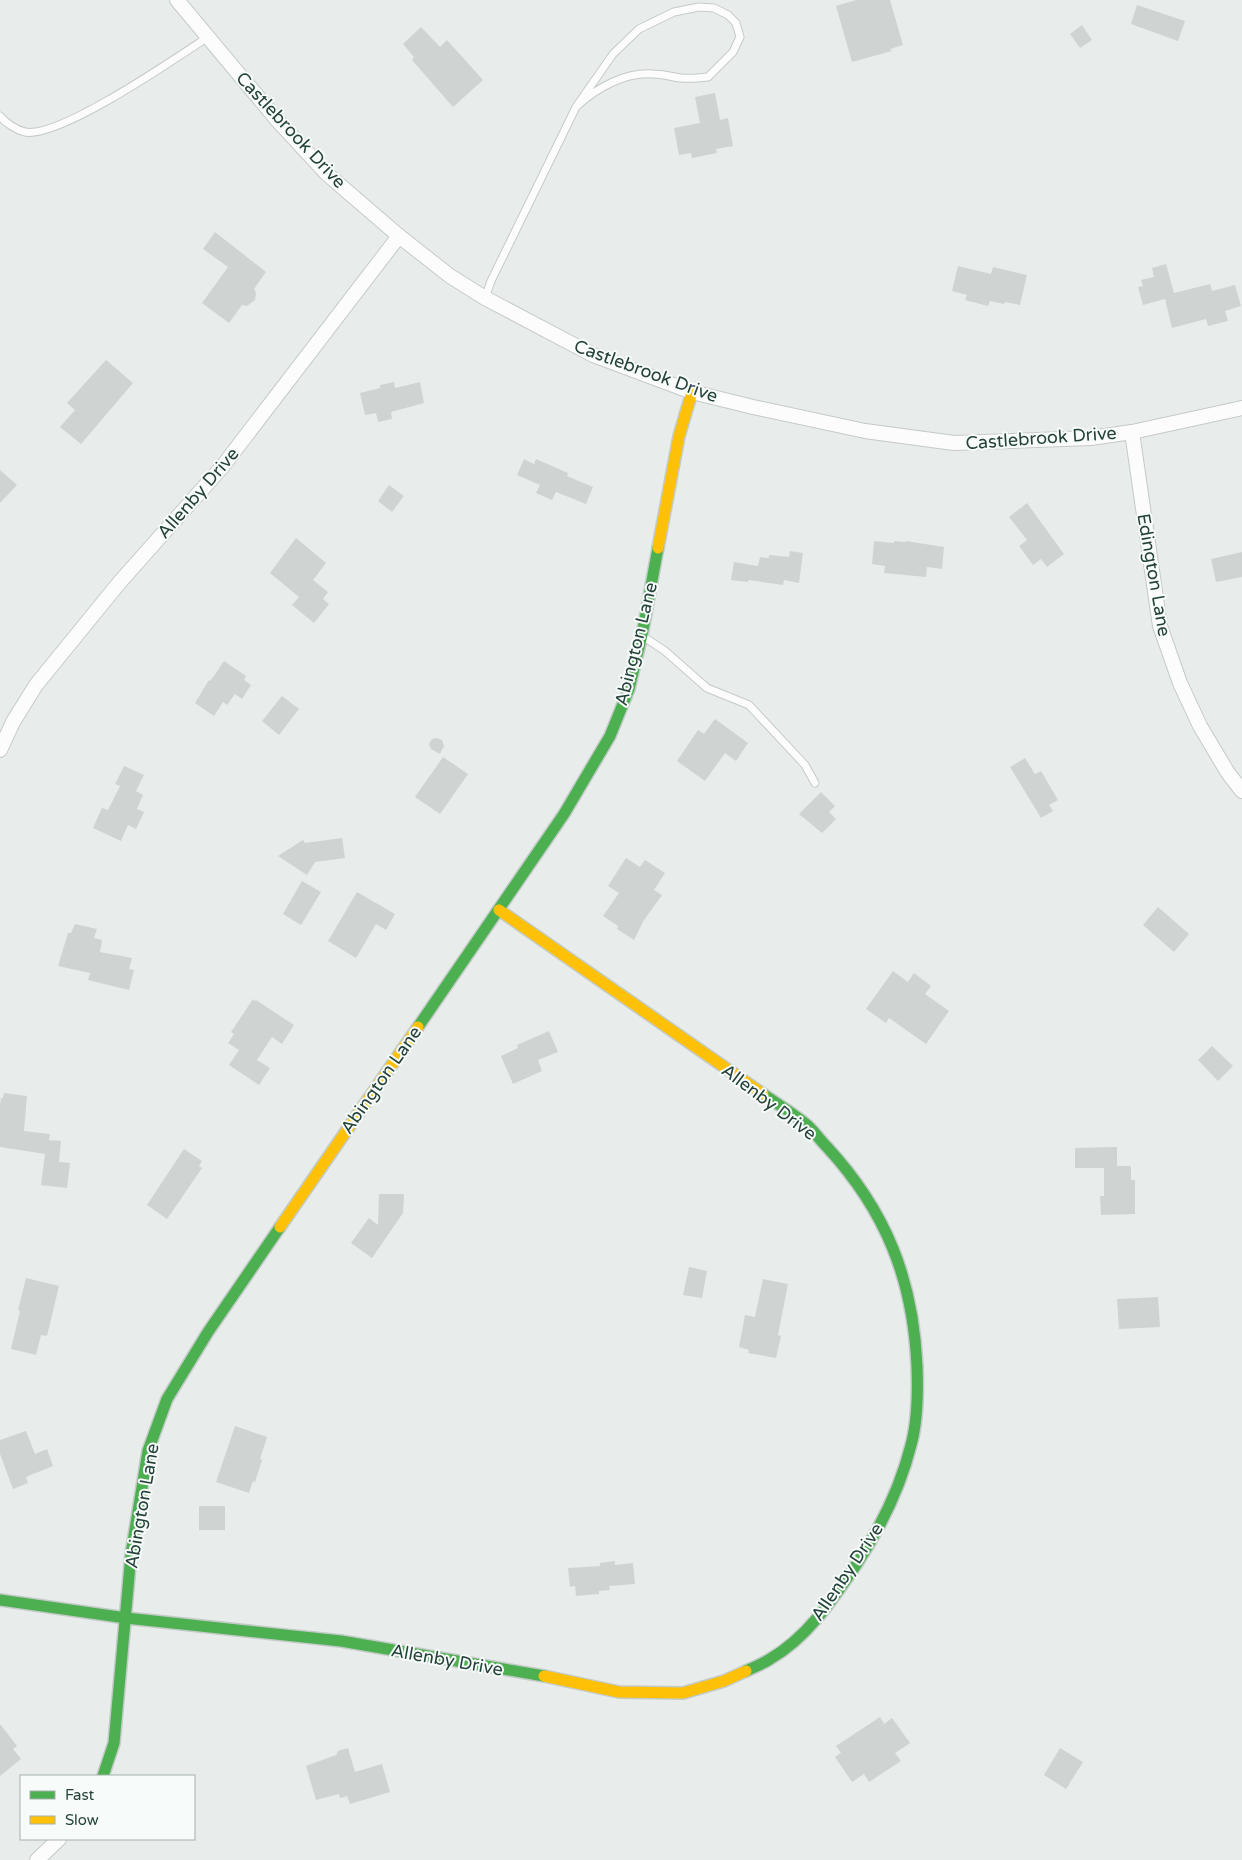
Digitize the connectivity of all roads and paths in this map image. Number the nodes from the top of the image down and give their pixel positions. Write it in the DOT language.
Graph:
graph roads {
  1 [pos="177,0"];
  2 [pos="208,37"];
  3 [pos="576,107"];
  4 [pos="0,116"];
  5 [pos="399,236"];
  6 [pos="485,298"];
  7 [pos="692,392"];
  8 [pos="1242,408"];
  9 [pos="1132,432"];
  10 [pos="642,635"];
  11 [pos="0,750"];
  12 [pos="815,783"];
  13 [pos="1242,791"];
  14 [pos="499,910"];
  15 [pos="0,1600"];
  16 [pos="126,1618"];
  17 [pos="103,1775"];
  18 [pos="58,1840"];
  19 [pos="37,1860"];
  1 -- 2 [label="street, Castlebrook Drive"];
  2 -- 4 [label="lane"];
  2 -- 5 [label="street, Castlebrook Drive"];
  3 -- 3 [label="lane"];
  3 -- 6 [label="lane"];
  5 -- 6 [label="street, Castlebrook Drive"];
  5 -- 11 [label="street, Allenby Drive"];
  6 -- 7 [label="street, Castlebrook Drive"];
  7 -- 9 [label="street, Castlebrook Drive"];
  7 -- 10 [label="street, Abington Lane"];
  8 -- 9 [label="street, Castlebrook Drive"];
  9 -- 13 [label="street, Edington Lane"];
  10 -- 12 [label="lane"];
  10 -- 14 [label="street, Abington Lane"];
  14 -- 16 [label="street, Abington Lane"];
  14 -- 16 [label="street, Allenby Drive"];
  15 -- 16 [label="street, Allenby Drive"];
  16 -- 17 [label="street, Abington Lane"];
  18 -- 19 [label="street"];
}
